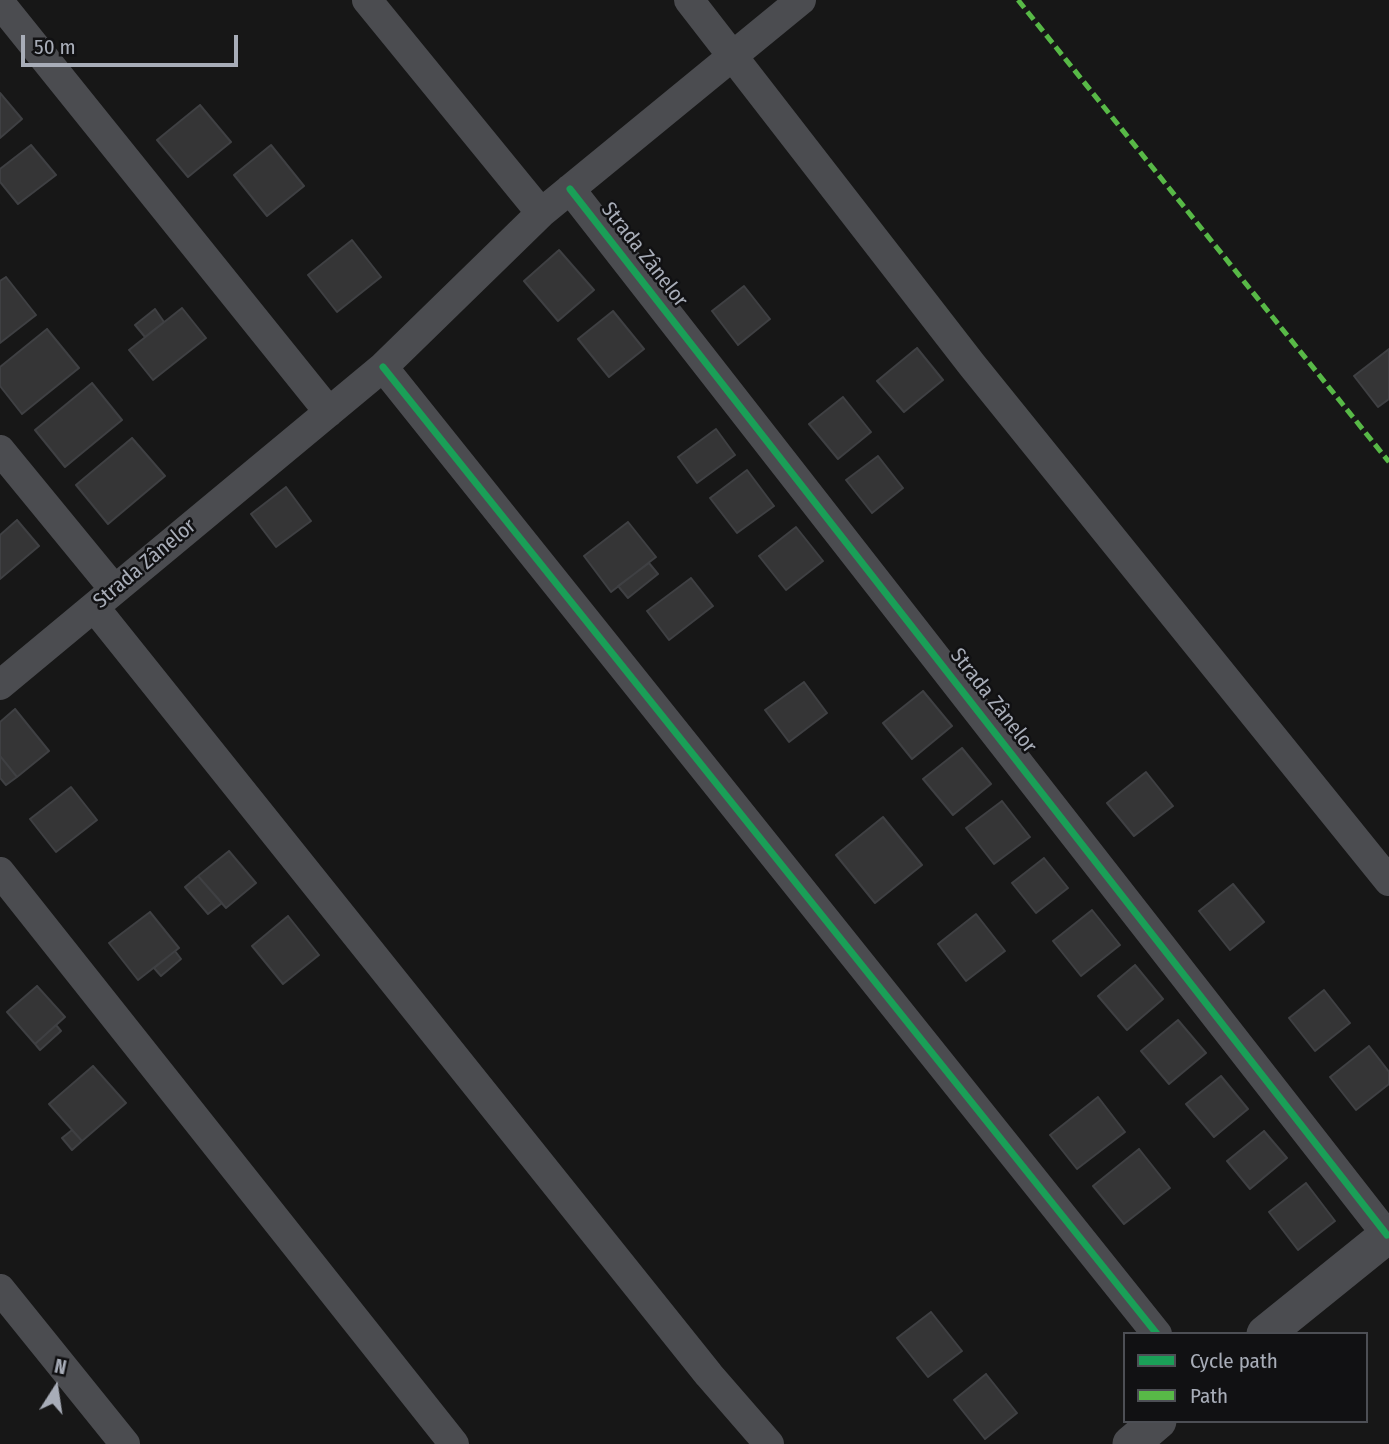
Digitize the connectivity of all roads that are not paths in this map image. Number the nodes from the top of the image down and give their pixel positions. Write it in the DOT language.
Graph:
graph roads {
  1 [pos="367,0"];
  2 [pos="689,0"];
  3 [pos="801,0"];
  4 [pos="0,3"];
  5 [pos="734,57"];
  6 [pos="570,189"];
  7 [pos="541,214"];
  8 [pos="383,368"];
  9 [pos="330,412"];
  10 [pos="0,450"];
  11 [pos="104,598"];
  12 [pos="0,685"];
  13 [pos="0,872"];
  14 [pos="1389,881"];
  15 [pos="1388,1234"];
  16 [pos="0,1289"];
  17 [pos="1155,1332"];
  18 [pos="1267,1332"];
  19 [pos="1156,1423"];
  20 [pos="125,1444"];
  21 [pos="454,1444"];
  22 [pos="769,1444"];
  23 [pos="1130,1444"];
  1 -- 7 [label="street"];
  2 -- 5 [label="street"];
  3 -- 5 [label="street, Strada Zânelor"];
  4 -- 9 [label="street"];
  5 -- 6 [label="street, Strada Zânelor"];
  5 -- 14 [label="street"];
  6 -- 7 [label="street, Strada Zânelor"];
  6 -- 15 [label="street, Strada Zânelor"];
  7 -- 8 [label="street, Strada Zânelor"];
  8 -- 9 [label="street, Strada Zânelor"];
  8 -- 17 [label="street"];
  9 -- 11 [label="street, Strada Zânelor"];
  10 -- 11 [label="street"];
  11 -- 12 [label="street, Strada Zânelor"];
  11 -- 22 [label="street"];
  13 -- 21 [label="street"];
  15 -- 18 [label="street"];
  16 -- 20 [label="street"];
  19 -- 23 [label="street"];
}
